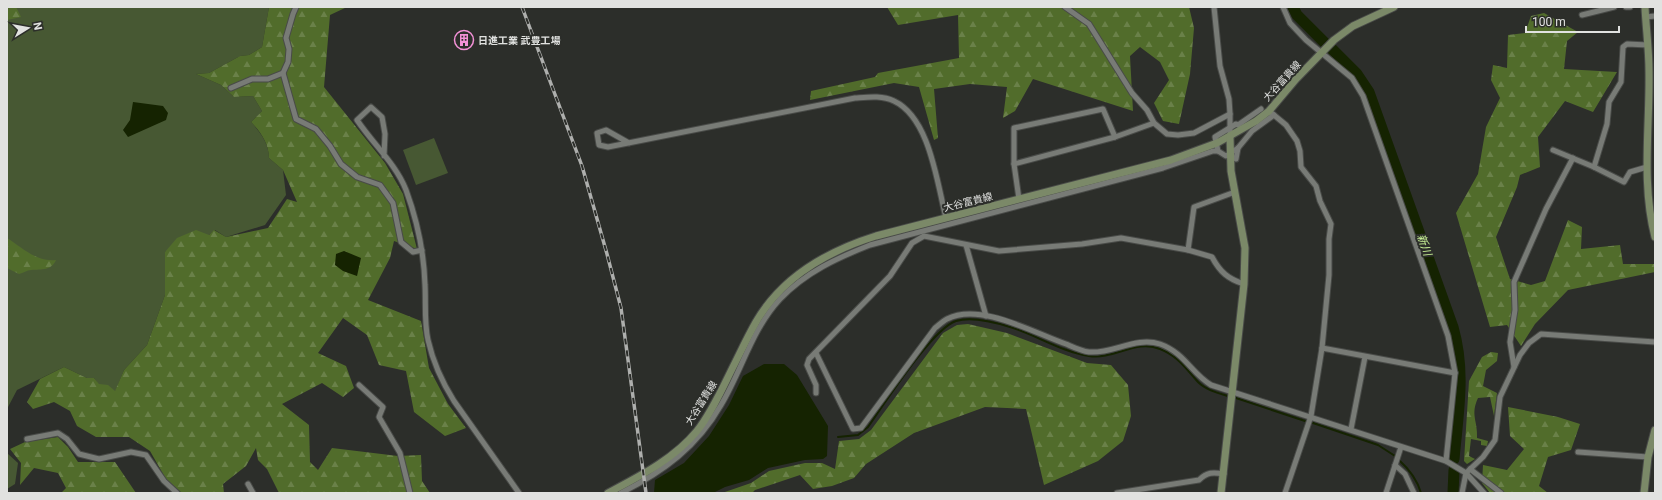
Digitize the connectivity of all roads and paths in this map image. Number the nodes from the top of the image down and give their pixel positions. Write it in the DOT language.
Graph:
graph roads {
  1 [pos="296,7"];
  2 [pos="1065,7"];
  3 [pos="1214,7"];
  4 [pos="1283,7"];
  5 [pos="1394,7"];
  6 [pos="1614,7"];
  7 [pos="1626,7"];
  8 [pos="1630,7"];
  9 [pos="1645,7"];
  10 [pos="1582,15"];
  11 [pos="1655,16"];
  12 [pos="1646,17"];
  13 [pos="1648,45"];
  14 [pos="1322,53"];
  15 [pos="1652,71"];
  16 [pos="283,73"];
  17 [pos="231,88"];
  18 [pos="1261,109"];
  19 [pos="1272,113"];
  20 [pos="1230,114"];
  21 [pos="1154,123"];
  22 [pos="1651,123"];
  23 [pos="1243,125"];
  24 [pos="1230,127"];
  25 [pos="1115,137"];
  26 [pos="1230,137"];
  27 [pos="1245,137"];
  28 [pos="629,143"];
  29 [pos="1217,143"];
  30 [pos="1238,148"];
  31 [pos="1553,150"];
  32 [pos="1218,151"];
  33 [pos="1231,152"];
  34 [pos="384,156"];
  35 [pos="1573,158"];
  36 [pos="1236,159"];
  37 [pos="1014,164"];
  38 [pos="1594,166"];
  39 [pos="1647,167"];
  40 [pos="1235,192"];
  41 [pos="1019,199"];
  42 [pos="946,218"];
  43 [pos="1653,224"];
  44 [pos="1655,237"];
  45 [pos="966,245"];
  46 [pos="422,250"];
  47 [pos="1188,250"];
  48 [pos="1244,284"];
  49 [pos="986,316"];
  50 [pos="1655,342"];
  51 [pos="1322,348"];
  52 [pos="816,353"];
  53 [pos="1365,357"];
  54 [pos="1514,367"];
  55 [pos="1455,373"];
  56 [pos="359,385"];
  57 [pos="1231,392"];
  58 [pos="816,393"];
  59 [pos="1311,416"];
  60 [pos="1352,430"];
  61 [pos="1655,430"];
  62 [pos="27,439"];
  63 [pos="1401,447"];
  64 [pos="1578,452"];
  65 [pos="1648,456"];
  66 [pos="1446,461"];
  67 [pos="1395,464"];
  68 [pos="1468,471"];
  69 [pos="1224,474"];
  70 [pos="248,484"];
  71 [pos="1143,491"];
  72 [pos="177,493"];
  73 [pos="253,493"];
  74 [pos="410,493"];
  75 [pos="519,493"];
  76 [pos="608,493"];
  77 [pos="621,493"];
  78 [pos="1117,493"];
  79 [pos="1221,493"];
  80 [pos="1285,493"];
  81 [pos="1386,493"];
  82 [pos="1414,493"];
  83 [pos="1462,493"];
  84 [pos="1484,493"];
  85 [pos="1501,493"];
  86 [pos="1644,493"];
  1 -- 16 [label="street"];
  2 -- 21 [label="street"];
  3 -- 20 [label="street"];
  4 -- 14 [label="street"];
  5 -- 14 [label="main road, 大谷富貴線"];
  6 -- 10 [label="street"];
  7 -- 8 [label="street"];
  9 -- 12 [label="main road"];
  11 -- 12 [label="street"];
  12 -- 13 [label="main road"];
  13 -- 15 [label="main road"];
  13 -- 38 [label="street"];
  14 -- 19 [label="main road, 大谷富貴線"];
  14 -- 55 [label="street"];
  15 -- 22 [label="main road"];
  16 -- 17 [label="street"];
  16 -- 46 [label="street"];
  18 -- 23 [label="street"];
  19 -- 23 [label="main road, 大谷富貴線"];
  19 -- 27 [label="street"];
  19 -- 51 [label="street"];
  20 -- 21 [label="street"];
  20 -- 24 [label="street"];
  21 -- 25 [label="street"];
  22 -- 39 [label="main road"];
  23 -- 24 [label="street"];
  23 -- 26 [label="main road, 大谷富貴線"];
  23 -- 27 [label="street"];
  24 -- 26 [label="street"];
  24 -- 29 [label="street"];
  25 -- 37 [label="street"];
  25 -- 37 [label="street"];
  26 -- 29 [label="main road, 大谷富貴線"];
  26 -- 33 [label="main road"];
  27 -- 30 [label="street"];
  28 -- 28 [label="street"];
  28 -- 42 [label="street"];
  29 -- 32 [label="street"];
  29 -- 41 [label="main road, 大谷富貴線"];
  30 -- 33 [label="street"];
  30 -- 36 [label="street"];
  31 -- 35 [label="street"];
  32 -- 33 [label="street"];
  32 -- 77 [label="street"];
  33 -- 40 [label="main road"];
  34 -- 34 [label="street"];
  34 -- 46 [label="street"];
  35 -- 38 [label="street"];
  35 -- 54 [label="street"];
  37 -- 41 [label="street"];
  38 -- 39 [label="street"];
  39 -- 43 [label="main road"];
  40 -- 47 [label="street"];
  40 -- 48 [label="main road"];
  41 -- 42 [label="main road, 大谷富貴線"];
  42 -- 76 [label="main road, 大谷富貴線"];
  43 -- 44 [label="main road"];
  45 -- 47 [label="street"];
  45 -- 49 [label="street"];
  45 -- 52 [label="street"];
  46 -- 75 [label="street"];
  47 -- 48 [label="street"];
  48 -- 57 [label="main road"];
  49 -- 52 [label="street"];
  49 -- 57 [label="street"];
  50 -- 54 [label="street"];
  51 -- 53 [label="street"];
  51 -- 59 [label="street"];
  52 -- 58 [label="street"];
  53 -- 55 [label="street"];
  53 -- 60 [label="street"];
  54 -- 68 [label="street"];
  55 -- 66 [label="street"];
  56 -- 74 [label="street"];
  57 -- 59 [label="street"];
  57 -- 69 [label="main road"];
  59 -- 60 [label="street"];
  59 -- 80 [label="street"];
  60 -- 63 [label="street"];
  61 -- 65 [label="main road"];
  62 -- 72 [label="street"];
  63 -- 66 [label="street"];
  63 -- 67 [label="street"];
  64 -- 65 [label="street"];
  65 -- 86 [label="main road"];
  66 -- 68 [label="street"];
  67 -- 81 [label="street"];
  67 -- 82 [label="street"];
  68 -- 83 [label="street"];
  68 -- 84 [label="street"];
  68 -- 85 [label="street"];
  69 -- 71 [label="street"];
  69 -- 79 [label="main road"];
  70 -- 73 [label="street"];
  71 -- 78 [label="street"];
}
